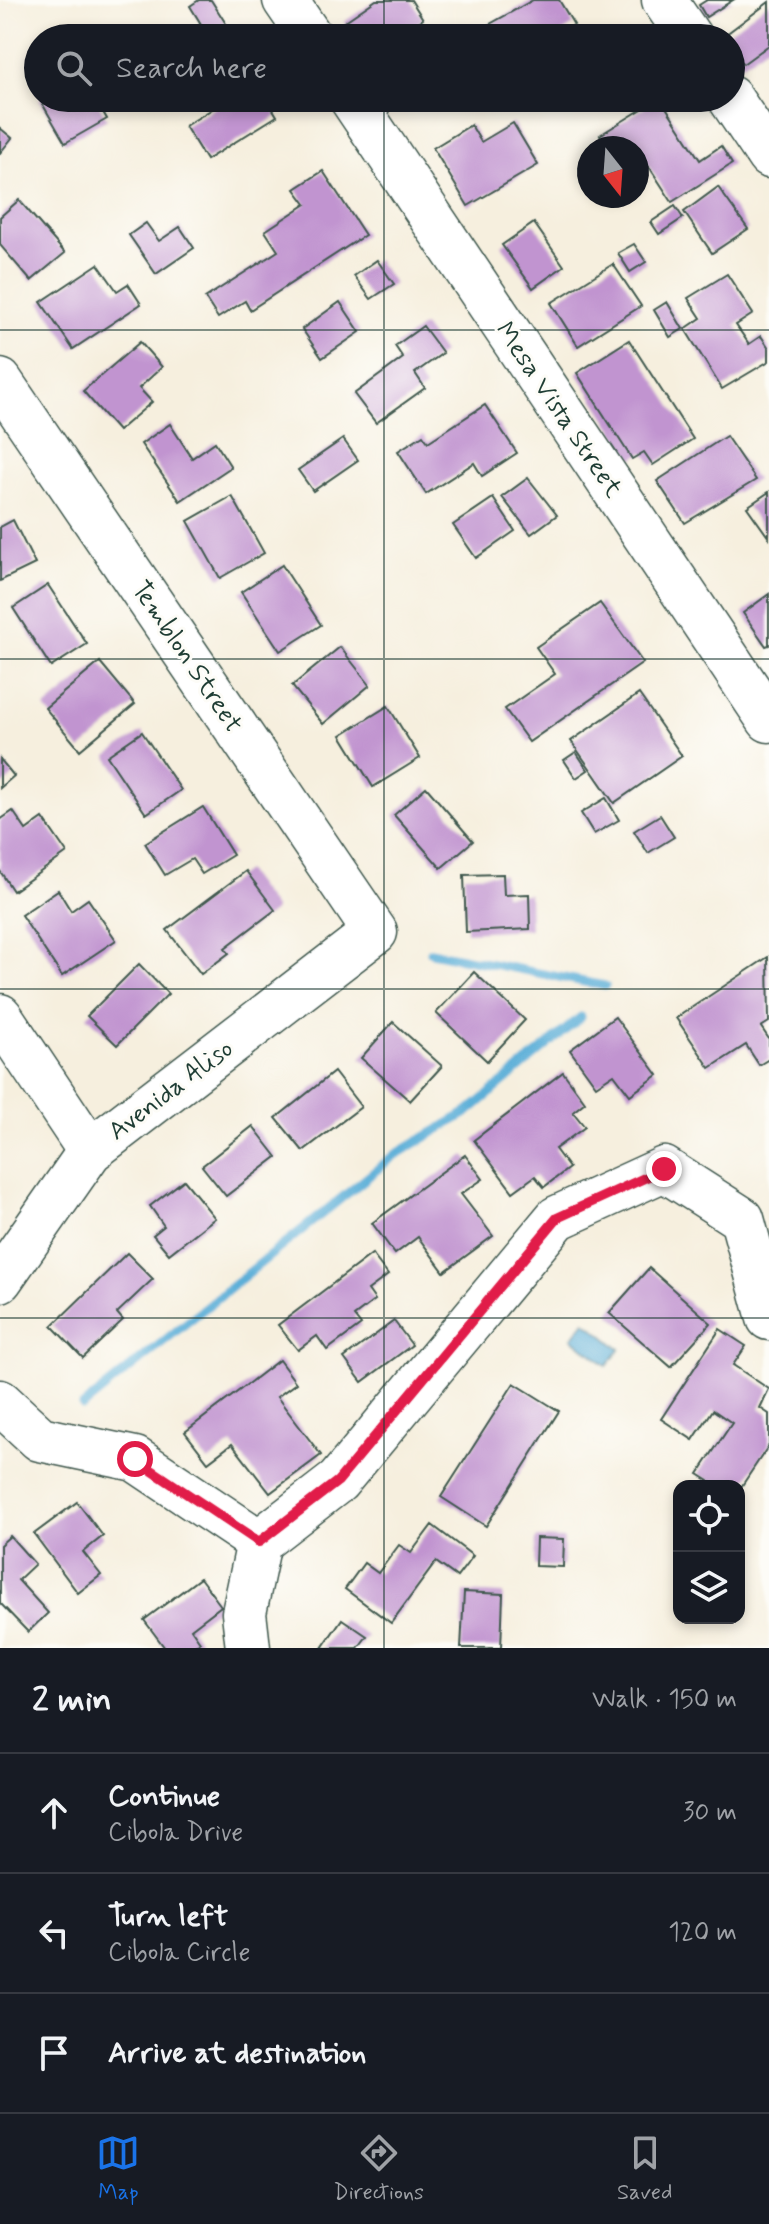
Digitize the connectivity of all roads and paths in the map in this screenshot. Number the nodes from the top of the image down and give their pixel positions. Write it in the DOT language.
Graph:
graph roads {
  1 [pos="285,0"];
  2 [pos="664,0"];
  3 [pos="301,24"];
  4 [pos="680,24"];
  5 [pos="360,112"];
  6 [pos="739,112"];
  7 [pos="769,156"];
  8 [pos="0,381"];
  9 [pos="769,720"];
  10 [pos="375,932"];
  11 [pos="0,1016"];
  12 [pos="90,1151"];
  13 [pos="0,1280"];
  14 [pos="769,1318"];
  15 [pos="0,1402"];
  16 [pos="259,1542"];
  17 [pos="248,1648"];
  1 -- 3 [label="street"];
  2 -- 4 [label="street"];
  5 -- 9 [label="street, Mesa Vista Street"];
  6 -- 7 [label="street"];
  8 -- 10 [label="street, Temblon Street"];
  10 -- 12 [label="street, Avenida Aliso"];
  11 -- 12 [label="street"];
  12 -- 13 [label="street, Avenida Aliso"];
  14 -- 16 [label="street"];
  15 -- 16 [label="street"];
  16 -- 17 [label="street"];
}
